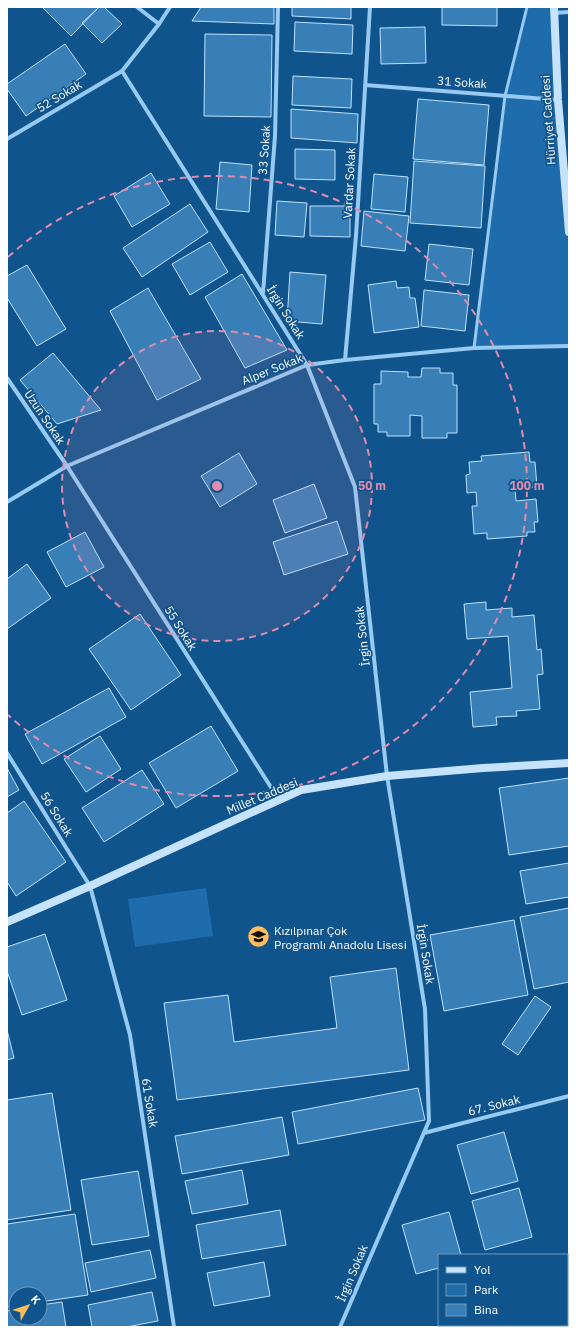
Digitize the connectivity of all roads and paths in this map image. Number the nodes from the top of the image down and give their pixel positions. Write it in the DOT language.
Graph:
graph roads {
  1 [pos="136,7"];
  2 [pos="170,7"];
  3 [pos="278,7"];
  4 [pos="370,7"];
  5 [pos="527,7"];
  6 [pos="554,10"];
  7 [pos="569,12"];
  8 [pos="159,24"];
  9 [pos="122,71"];
  10 [pos="365,85"];
  11 [pos="505,96"];
  12 [pos="558,100"];
  13 [pos="7,133"];
  14 [pos="9,138"];
  15 [pos="567,180"];
  16 [pos="569,232"];
  17 [pos="263,293"];
  18 [pos="569,346"];
  19 [pos="474,348"];
  20 [pos="345,360"];
  21 [pos="307,365"];
  22 [pos="7,378"];
  23 [pos="67,466"];
  24 [pos="7,502"];
  25 [pos="7,753"];
  26 [pos="569,763"];
  27 [pos="388,776"];
  28 [pos="279,800"];
  29 [pos="90,886"];
  30 [pos="7,922"];
  31 [pos="569,1096"];
  32 [pos="424,1133"];
  33 [pos="174,1327"];
  34 [pos="340,1327"];
  1 -- 8 [label="street"];
  2 -- 8 [label="street"];
  3 -- 17 [label="street, 33 Sokak"];
  4 -- 10 [label="street, Vardar Sokak"];
  5 -- 11 [label="lane"];
  6 -- 7 [label="street"];
  6 -- 12 [label="street, Hürriyet Caddesi"];
  8 -- 9 [label="street"];
  9 -- 14 [label="street, 52 Sokak"];
  9 -- 17 [label="street, İrgin Sokak"];
  10 -- 11 [label="street, 31 Sokak"];
  10 -- 20 [label="street, Vardar Sokak"];
  11 -- 12 [label="street, 31 Sokak"];
  11 -- 19 [label="lane"];
  12 -- 15 [label="street, Hürriyet Caddesi"];
  13 -- 14 [label="street"];
  15 -- 16 [label="street, Hürriyet Caddesi"];
  17 -- 21 [label="street, İrgin Sokak"];
  18 -- 19 [label="street, Alper Sokak"];
  19 -- 20 [label="street, Alper Sokak"];
  20 -- 21 [label="street, Alper Sokak"];
  21 -- 23 [label="street, Alper Sokak"];
  21 -- 27 [label="street, İrgin Sokak"];
  22 -- 23 [label="street, Uzun Sokak"];
  23 -- 24 [label="street, Alper Sokak"];
  23 -- 28 [label="street, 55 Sokak"];
  25 -- 29 [label="street, 56 Sokak"];
  26 -- 27 [label="street, Millet Caddesi"];
  27 -- 28 [label="street, Millet Caddesi"];
  27 -- 32 [label="street, İrgin Sokak"];
  28 -- 29 [label="street, Millet Caddesi"];
  29 -- 30 [label="street, Millet Caddesi"];
  29 -- 33 [label="street, 61 Sokak"];
  31 -- 32 [label="street, 67. Sokak"];
  32 -- 34 [label="street, İrgin Sokak"];
}
